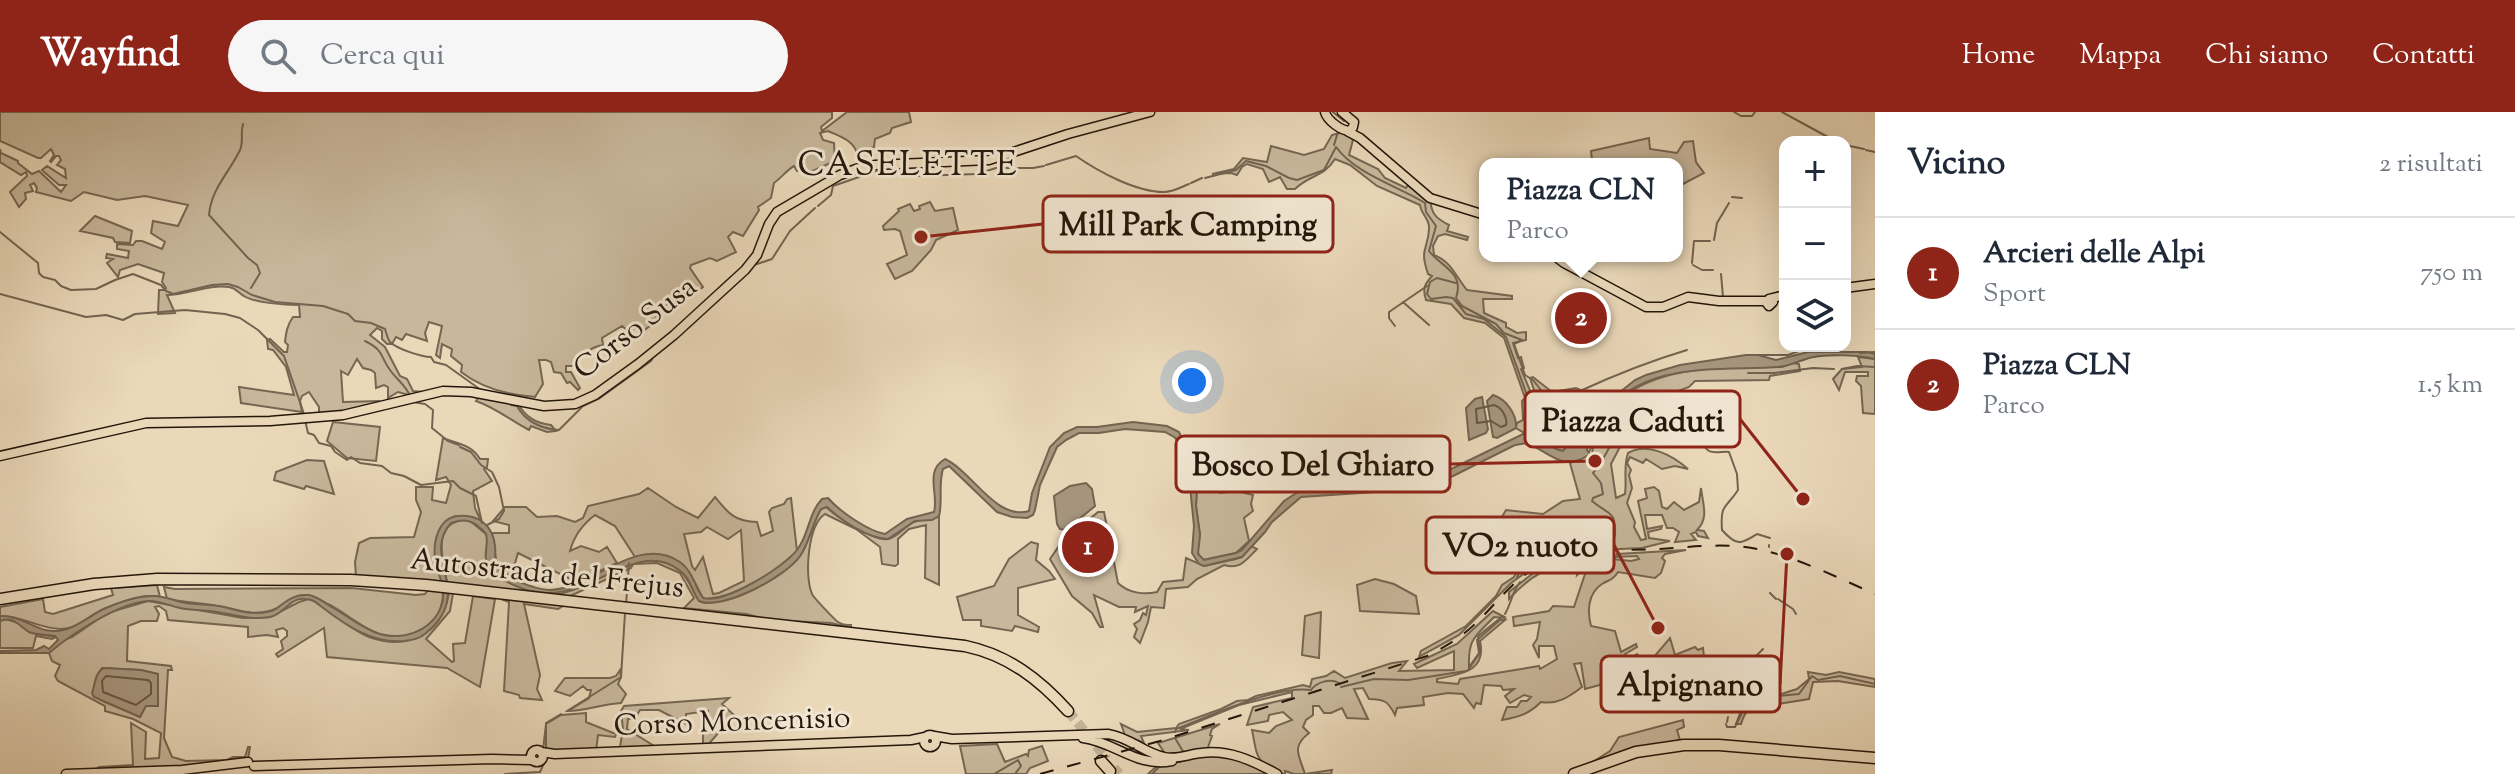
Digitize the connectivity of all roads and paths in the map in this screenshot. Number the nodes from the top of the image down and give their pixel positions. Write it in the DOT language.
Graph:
graph roads {
  1 [pos="1150,112"];
  2 [pos="1325,112"];
  3 [pos="1349,118"];
  4 [pos="1479,213"];
  5 [pos="1563,262"];
  6 [pos="1875,284"];
  7 [pos="1851,287"];
  8 [pos="1779,298"];
  9 [pos="0,456"];
  10 [pos="0,601"];
  11 [pos="1066,713"];
  12 [pos="1111,734"];
  13 [pos="948,740"];
  14 [pos="1103,743"];
  15 [pos="1671,748"];
  16 [pos="1158,760"];
  17 [pos="1875,760"];
  18 [pos="251,764"];
  19 [pos="66,774"];
  20 [pos="145,774"];
  21 [pos="1277,774"];
  22 [pos="1574,774"];
  23 [pos="1585,774"];
  1 -- 9 [label="main road, Corso Susa"];
  2 -- 3 [label="main road"];
  3 -- 4 [label="main road"];
  5 -- 8 [label="main road"];
  6 -- 7 [label="main road"];
  10 -- 11 [label="highway, Autostrada del Frejus"];
  12 -- 13 [label="main road"];
  12 -- 14 [label="main road"];
  12 -- 16 [label="main road"];
  13 -- 14 [label="main road"];
  13 -- 18 [label="main road, Corso Moncenisio"];
  14 -- 16 [label="main road"];
  15 -- 17 [label="highway"];
  15 -- 22 [label="highway"];
  15 -- 23 [label="highway"];
  16 -- 21 [label="main road"];
  18 -- 19 [label="main road"];
  18 -- 20 [label="main road"];
}
